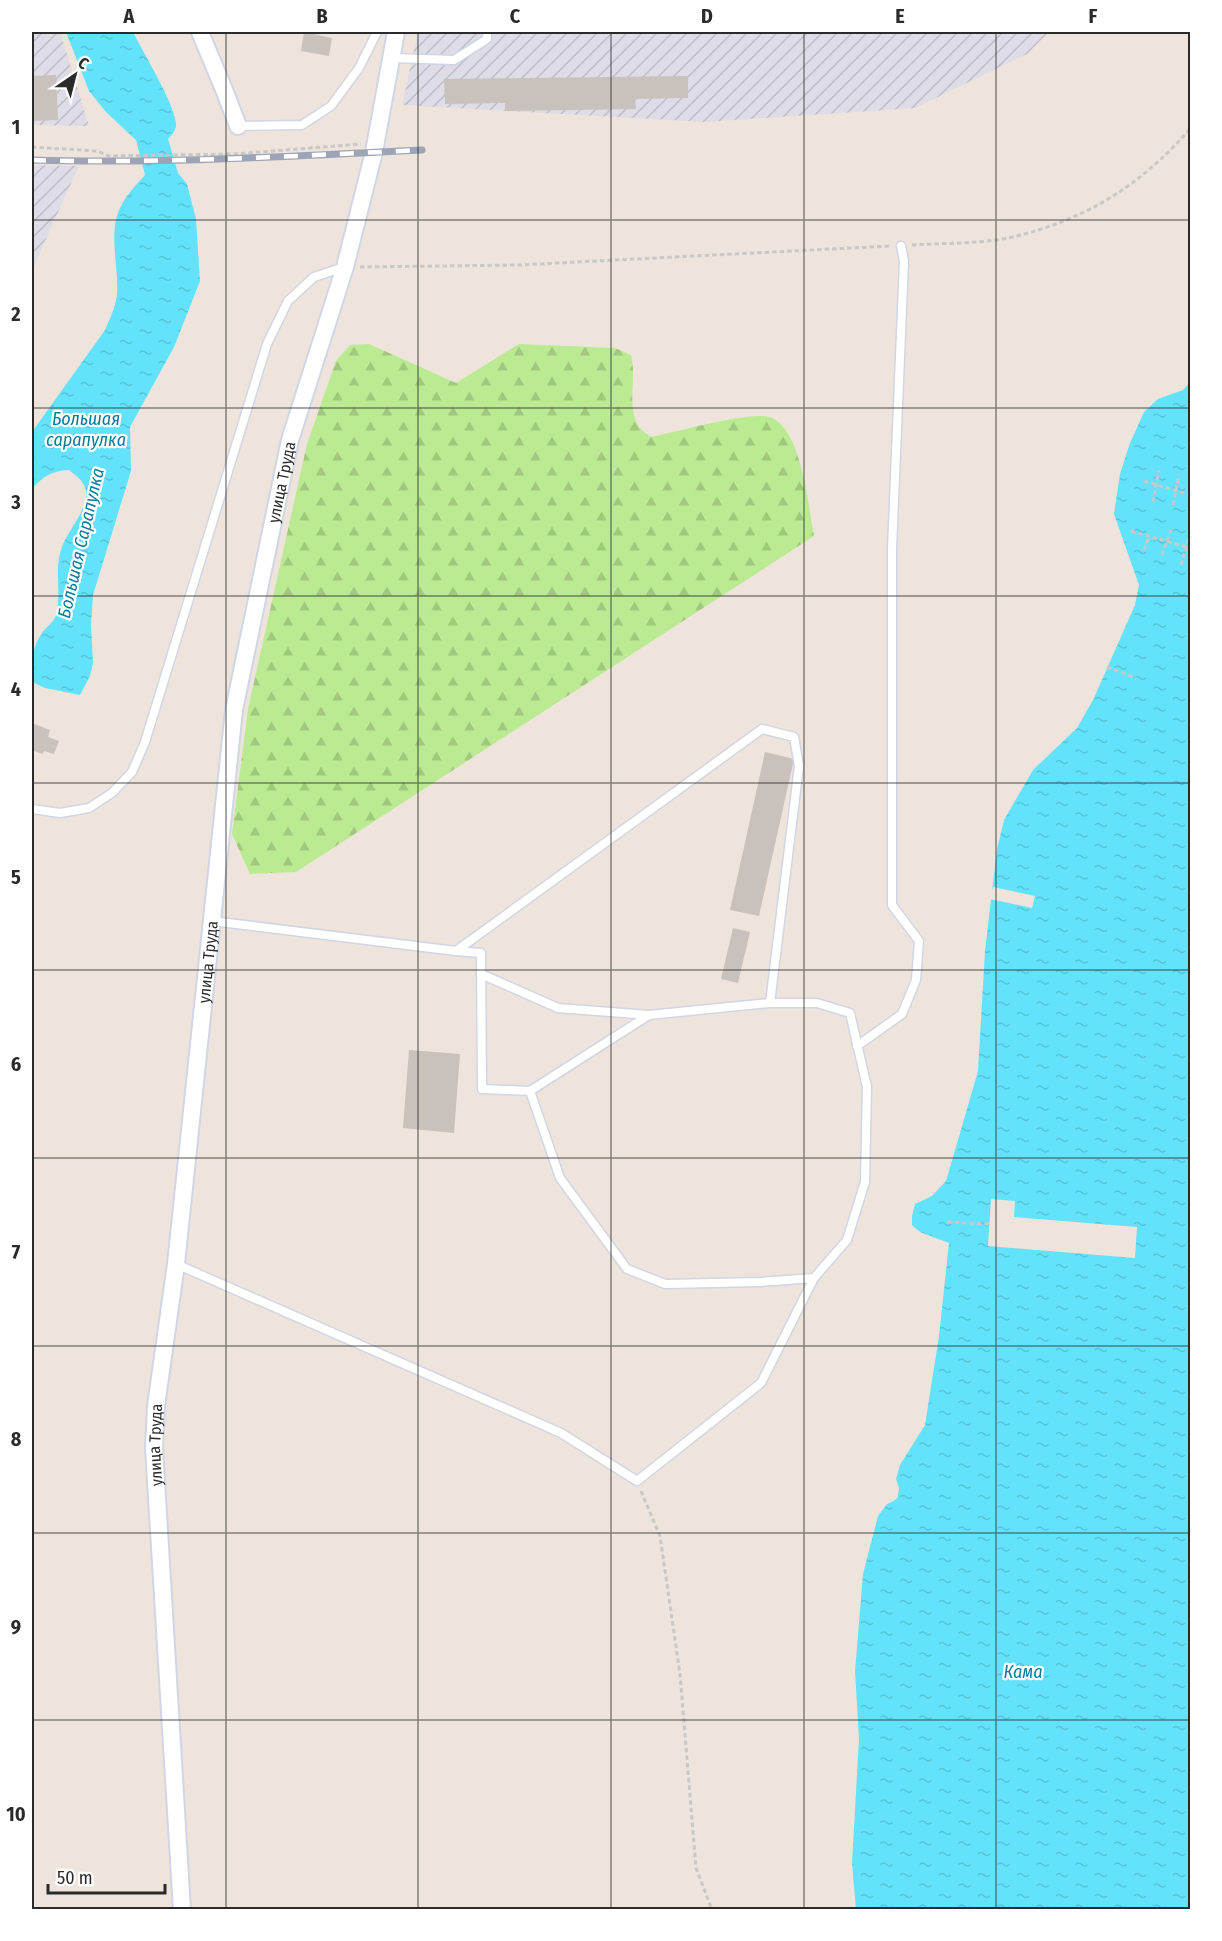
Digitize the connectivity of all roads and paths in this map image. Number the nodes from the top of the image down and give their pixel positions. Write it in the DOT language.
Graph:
graph roads {
  1 [pos="200,32"];
  2 [pos="377,32"];
  3 [pos="396,32"];
  4 [pos="487,32"];
  5 [pos="392,58"];
  6 [pos="238,126"];
  7 [pos="1191,129"];
  8 [pos="376,143"];
  9 [pos="32,147"];
  10 [pos="901,246"];
  11 [pos="345,267"];
  12 [pos="1159,470"];
  13 [pos="1179,474"];
  14 [pos="1144,482"];
  15 [pos="1157,485"];
  16 [pos="1176,490"];
  17 [pos="1191,495"];
  18 [pos="1153,502"];
  19 [pos="1173,505"];
  20 [pos="1171,530"];
  21 [pos="1131,531"];
  22 [pos="1190,534"];
  23 [pos="1149,536"];
  24 [pos="1167,542"];
  25 [pos="1188,548"];
  26 [pos="1144,550"];
  27 [pos="1162,555"];
  28 [pos="1181,565"];
  29 [pos="1107,667"];
  30 [pos="1136,678"];
  31 [pos="32,809"];
  32 [pos="212,921"];
  33 [pos="456,951"];
  34 [pos="481,974"];
  35 [pos="770,1003"];
  36 [pos="649,1015"];
  37 [pos="857,1046"];
  38 [pos="530,1091"];
  39 [pos="947,1222"];
  40 [pos="989,1224"];
  41 [pos="176,1264"];
  42 [pos="814,1278"];
  43 [pos="637,1481"];
  44 [pos="182,1910"];
  45 [pos="712,1910"];
  1 -- 6 [label="street"];
  2 -- 6 [label="lane"];
  3 -- 5 [label="street, улица Труда"];
  4 -- 5 [label="lane"];
  5 -- 8 [label="street, улица Труда"];
  7 -- 10 [label="path"];
  8 -- 9 [label="path"];
  8 -- 11 [label="street, улица Труда"];
  10 -- 11 [label="path"];
  10 -- 37 [label="lane"];
  11 -- 31 [label="lane"];
  11 -- 32 [label="street, улица Труда"];
  12 -- 15 [label="path"];
  13 -- 16 [label="path"];
  14 -- 15 [label="path"];
  15 -- 16 [label="path"];
  15 -- 18 [label="path"];
  16 -- 17 [label="path"];
  16 -- 19 [label="path"];
  20 -- 24 [label="path"];
  21 -- 23 [label="path"];
  22 -- 25 [label="path"];
  23 -- 24 [label="path"];
  23 -- 26 [label="path"];
  24 -- 25 [label="path"];
  24 -- 27 [label="path"];
  25 -- 28 [label="path"];
  29 -- 30 [label="path"];
  32 -- 33 [label="lane"];
  32 -- 41 [label="street, улица Труда"];
  33 -- 34 [label="lane"];
  33 -- 35 [label="lane"];
  34 -- 36 [label="lane"];
  34 -- 38 [label="lane"];
  35 -- 36 [label="lane"];
  35 -- 37 [label="lane"];
  36 -- 38 [label="lane"];
  37 -- 42 [label="lane"];
  38 -- 42 [label="lane"];
  39 -- 40 [label="path"];
  41 -- 43 [label="lane"];
  41 -- 44 [label="street, улица Труда"];
  42 -- 43 [label="lane"];
  43 -- 45 [label="path"];
}
